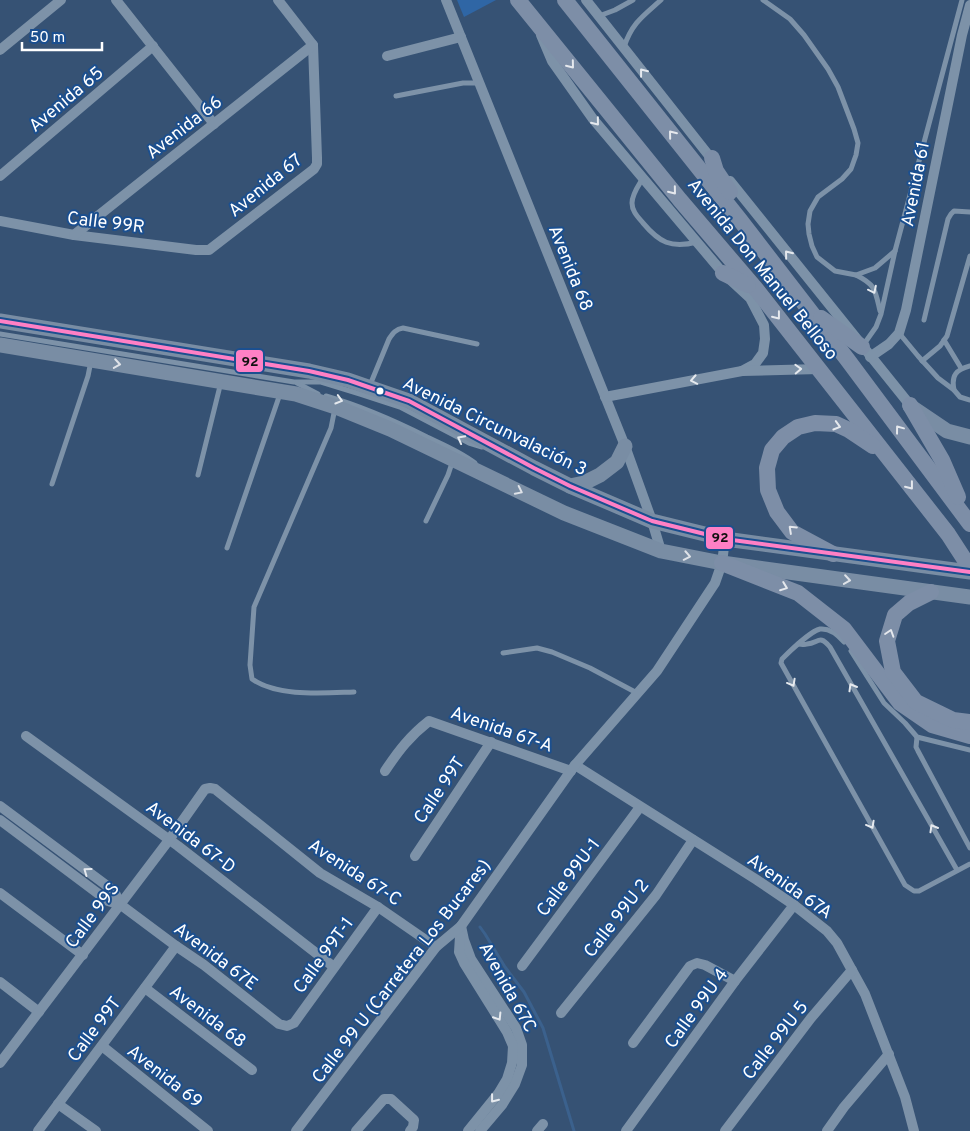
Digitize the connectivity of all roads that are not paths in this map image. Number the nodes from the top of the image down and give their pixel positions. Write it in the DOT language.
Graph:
graph roads {
  1 [pos="60,0"];
  2 [pos="116,0"];
  3 [pos="278,0"];
  4 [pos="446,0"];
  5 [pos="518,0"];
  6 [pos="565,0"];
  7 [pos="586,0"];
  8 [pos="633,0"];
  9 [pos="661,0"];
  10 [pos="763,0"];
  11 [pos="962,0"];
  12 [pos="970,5"];
  13 [pos="599,16"];
  14 [pos="535,21"];
  15 [pos="461,37"];
  16 [pos="313,45"];
  17 [pos="153,46"];
  18 [pos="624,48"];
  19 [pos="0,50"];
  20 [pos="387,56"];
  21 [pos="479,83"];
  22 [pos="396,96"];
  23 [pos="214,124"];
  24 [pos="712,158"];
  25 [pos="0,176"];
  26 [pos="643,178"];
  27 [pos="970,212"];
  28 [pos="740,220"];
  29 [pos="0,221"];
  30 [pos="74,235"];
  31 [pos="697,242"];
  32 [pos="209,250"];
  33 [pos="895,251"];
  34 [pos="970,256"];
  35 [pos="723,273"];
  36 [pos="856,275"];
  37 [pos="747,285"];
  38 [pos="808,308"];
  39 [pos="881,314"];
  40 [pos="924,320"];
  41 [pos="0,321"];
  42 [pos="899,332"];
  43 [pos="0,334"];
  44 [pos="944,340"];
  45 [pos="477,344"];
  46 [pos="0,345"];
  47 [pos="866,352"];
  48 [pos="92,360"];
  49 [pos="922,361"];
  50 [pos="970,366"];
  51 [pos="961,368"];
  52 [pos="819,369"];
  53 [pos="742,371"];
  54 [pos="222,382"];
  55 [pos="294,382"];
  56 [pos="369,388"];
  57 [pos="954,390"];
  58 [pos="281,392"];
  59 [pos="605,397"];
  60 [pos="970,400"];
  61 [pos="910,406"];
  62 [pos="336,408"];
  63 [pos="970,437"];
  64 [pos="625,446"];
  65 [pos="507,454"];
  66 [pos="887,457"];
  67 [pos="453,460"];
  68 [pos="198,475"];
  69 [pos="499,482"];
  70 [pos="52,484"];
  71 [pos="570,486"];
  72 [pos="426,521"];
  73 [pos="652,521"];
  74 [pos="969,523"];
  75 [pos="725,539"];
  76 [pos="227,548"];
  77 [pos="661,551"];
  78 [pos="833,554"];
  79 [pos="722,563"];
  80 [pos="970,568"];
  81 [pos="970,572"];
  82 [pos="931,592"];
  83 [pos="970,597"];
  84 [pos="798,644"];
  85 [pos="504,653"];
  86 [pos="354,692"];
  87 [pos="638,693"];
  88 [pos="970,722"];
  89 [pos="26,736"];
  90 [pos="917,737"];
  91 [pos="491,742"];
  92 [pos="969,746"];
  93 [pos="573,768"];
  94 [pos="385,771"];
  95 [pos="210,788"];
  96 [pos="0,806"];
  97 [pos="640,807"];
  98 [pos="0,820"];
  99 [pos="169,840"];
  100 [pos="693,840"];
  101 [pos="970,848"];
  102 [pos="415,856"];
  103 [pos="970,864"];
  104 [pos="957,870"];
  105 [pos="0,893"];
  106 [pos="121,904"];
  107 [pos="794,905"];
  108 [pos="378,907"];
  109 [pos="461,926"];
  110 [pos="176,946"];
  111 [pos="436,947"];
  112 [pos="83,955"];
  113 [pos="522,966"];
  114 [pos="334,967"];
  115 [pos="852,970"];
  116 [pos="735,981"];
  117 [pos="0,982"];
  118 [pos="145,988"];
  119 [pos="39,1012"];
  120 [pos="561,1013"];
  121 [pos="294,1023"];
  122 [pos="633,1043"];
  123 [pos="102,1046"];
  124 [pos="888,1054"];
  125 [pos="0,1063"];
  126 [pos="517,1064"];
  127 [pos="252,1070"];
  128 [pos="58,1104"];
  129 [pos="38,1131"];
  130 [pos="96,1131"];
  131 [pos="208,1131"];
  132 [pos="296,1131"];
  133 [pos="356,1131"];
  134 [pos="410,1131"];
  135 [pos="468,1131"];
  136 [pos="480,1131"];
  137 [pos="626,1131"];
  138 [pos="725,1131"];
  139 [pos="826,1131"];
  140 [pos="914,1131"];
  1 -- 19 [label="street"];
  2 -- 17 [label="street"];
  3 -- 16 [label="street"];
  4 -- 15 [label="street, Avenida 68"];
  5 -- 14 [label="main road, Avenida Don Manuel Belloso"];
  28 -- 6 [label="main road, Avenida Don Manuel Belloso, one-way"];
  7 -- 13 [label="street, Avenida Don Manuel Belloso"];
  8 -- 13 [label="lane"];
  9 -- 18 [label="lane"];
  10 -- 36 [label="lane"];
  11 -- 33 [label="lane"];
  12 -- 42 [label="street, Avenida 61"];
  13 -- 18 [label="street, Avenida Don Manuel Belloso"];
  14 -- 26 [label="street, one-way"];
  14 -- 37 [label="main road, Avenida Don Manuel Belloso, one-way"];
  15 -- 20 [label="street"];
  15 -- 21 [label="street, Avenida 68"];
  16 -- 23 [label="street, Avenida 66"];
  16 -- 32 [label="street, Avenida 67"];
  17 -- 23 [label="street"];
  17 -- 25 [label="street, Avenida 65"];
  24 -- 18 [label="street, Avenida Don Manuel Belloso, one-way"];
  21 -- 22 [label="lane"];
  21 -- 59 [label="street, Avenida 68"];
  23 -- 30 [label="street, Avenida 66"];
  24 -- 28 [label="main road"];
  47 -- 24 [label="street, Avenida Don Manuel Belloso, one-way"];
  26 -- 31 [label="street"];
  26 -- 31 [label="lane"];
  27 -- 40 [label="lane"];
  28 -- 38 [label="main road, Avenida Don Manuel Belloso"];
  29 -- 30 [label="street, Calle 99R"];
  30 -- 32 [label="street, Calle 99R"];
  31 -- 35 [label="street"];
  33 -- 36 [label="lane"];
  33 -- 39 [label="lane"];
  34 -- 44 [label="lane"];
  35 -- 37 [label="main road"];
  36 -- 39 [label="lane, one-way"];
  37 -- 52 [label="main road, Avenida Don Manuel Belloso, one-way"];
  37 -- 53 [label="street"];
  38 -- 47 [label="main road"];
  74 -- 38 [label="main road, Avenida Don Manuel Belloso, one-way"];
  39 -- 47 [label="lane"];
  41 -- 56 [label="main road, Avenida Circunvalación 3"];
  42 -- 47 [label="street, Avenida 61"];
  42 -- 49 [label="lane"];
  43 -- 55 [label="lane"];
  44 -- 49 [label="lane"];
  44 -- 51 [label="lane"];
  45 -- 56 [label="lane"];
  46 -- 48 [label="main road"];
  47 -- 61 [label="street, Avenida Don Manuel Belloso"];
  48 -- 54 [label="main road, one-way"];
  48 -- 70 [label="lane"];
  49 -- 57 [label="lane"];
  50 -- 51 [label="lane"];
  51 -- 57 [label="lane"];
  53 -- 52 [label="street, one-way"];
  52 -- 66 [label="main road, Avenida Don Manuel Belloso"];
  53 -- 59 [label="street, one-way"];
  54 -- 58 [label="main road"];
  54 -- 68 [label="lane"];
  65 -- 55 [label="lane, one-way"];
  55 -- 69 [label="lane, one-way"];
  56 -- 65 [label="main road, Avenida Circunvalación 3"];
  57 -- 60 [label="lane"];
  58 -- 62 [label="main road"];
  58 -- 76 [label="lane"];
  59 -- 64 [label="street, Avenida 68"];
  61 -- 63 [label="main road"];
  61 -- 74 [label="main road"];
  62 -- 67 [label="main road"];
  62 -- 86 [label="lane"];
  64 -- 71 [label="main road"];
  64 -- 73 [label="street, Avenida 68"];
  65 -- 71 [label="main road, Avenida Circunvalación 3"];
  78 -- 66 [label="main road, one-way"];
  66 -- 80 [label="main road, Avenida Don Manuel Belloso, one-way"];
  67 -- 69 [label="main road"];
  67 -- 72 [label="lane"];
  69 -- 77 [label="main road, one-way"];
  71 -- 73 [label="main road, Avenida Circunvalación 3"];
  73 -- 75 [label="main road, Avenida Circunvalación 3"];
  73 -- 77 [label="street, Avenida 68"];
  75 -- 78 [label="main road, Avenida Circunvalación 3"];
  75 -- 79 [label="street, Calle 99 U (Carretera Los Bucares)"];
  77 -- 79 [label="main road, one-way"];
  78 -- 81 [label="main road, Avenida Circunvalación 3"];
  79 -- 82 [label="main road, one-way"];
  79 -- 87 [label="street, Calle 99 U (Carretera Los Bucares)"];
  79 -- 92 [label="main road, one-way"];
  82 -- 83 [label="main road"];
  88 -- 82 [label="main road, one-way"];
  84 -- 90 [label="lane"];
  104 -- 84 [label="lane, one-way"];
  84 -- 104 [label="lane, one-way"];
  85 -- 87 [label="lane"];
  87 -- 93 [label="street, Calle 99 U (Carretera Los Bucares)"];
  89 -- 99 [label="street, Avenida 67-D"];
  90 -- 92 [label="lane"];
  90 -- 101 [label="lane"];
  91 -- 93 [label="street, Avenida 67-A"];
  91 -- 94 [label="street, Avenida 67-A"];
  91 -- 102 [label="street, Calle 99T"];
  93 -- 97 [label="street, Avenida 67A"];
  93 -- 109 [label="street, Calle 99 U (Carretera Los Bucares)"];
  95 -- 99 [label="street, Calle 99S"];
  95 -- 108 [label="street, Avenida 67-C"];
  106 -- 96 [label="street, Avenida 67E, one-way"];
  97 -- 100 [label="street, Avenida 67A"];
  97 -- 113 [label="street, Calle 99U-1"];
  98 -- 106 [label="street, Avenida 67E"];
  99 -- 106 [label="street, Calle 99S"];
  99 -- 114 [label="street, Avenida 67-D"];
  100 -- 107 [label="street, Avenida 67A"];
  100 -- 120 [label="street, Calle 99U 2"];
  103 -- 104 [label="lane"];
  105 -- 112 [label="street"];
  106 -- 110 [label="street, Avenida 67E"];
  106 -- 112 [label="street, Calle 99S"];
  107 -- 115 [label="street, Avenida 67A"];
  107 -- 116 [label="street, Calle 99U 4"];
  108 -- 111 [label="street, Avenida 67-C"];
  108 -- 114 [label="street, Calle 99T-1"];
  109 -- 111 [label="street, Calle 99 U (Carretera Los Bucares)"];
  109 -- 126 [label="street, Avenida 67C"];
  110 -- 118 [label="street, Calle 99T"];
  110 -- 121 [label="street, Avenida 67E"];
  111 -- 132 [label="street, Calle 99 U (Carretera Los Bucares)"];
  112 -- 119 [label="street, Calle 99S"];
  114 -- 121 [label="street, Calle 99T-1"];
  115 -- 124 [label="street, Avenida 67A"];
  115 -- 138 [label="street, Calle 99U 5"];
  116 -- 122 [label="street"];
  116 -- 137 [label="street, Calle 99U 4"];
  117 -- 119 [label="street"];
  118 -- 123 [label="street, Calle 99T"];
  118 -- 127 [label="street, Avenida 68"];
  119 -- 125 [label="street, Calle 99S"];
  123 -- 128 [label="street, Calle 99T"];
  123 -- 131 [label="street, Avenida 69"];
  124 -- 139 [label="street"];
  124 -- 140 [label="street, Avenida 67A"];
  126 -- 135 [label="street, one-way"];
  126 -- 136 [label="street"];
  128 -- 129 [label="street, Calle 99T"];
  128 -- 130 [label="street"];
  133 -- 134 [label="street"];
}
